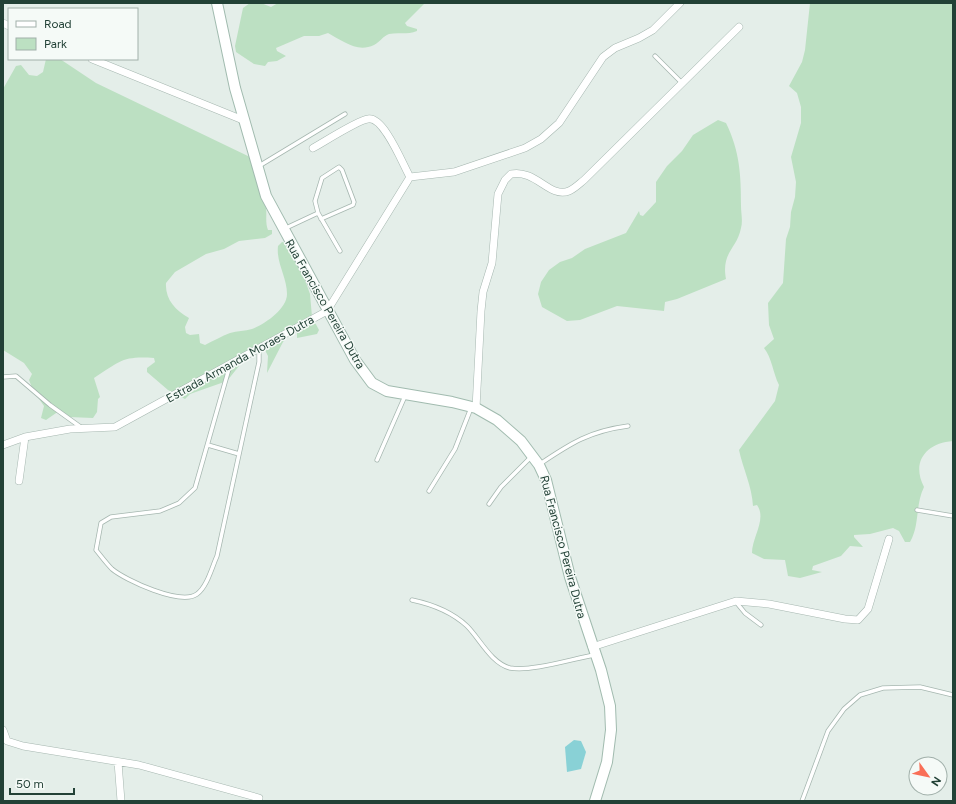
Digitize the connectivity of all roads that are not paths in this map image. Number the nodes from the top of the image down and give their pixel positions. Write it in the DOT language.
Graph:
graph roads {
  1 [pos="217,3"];
  2 [pos="680,3"];
  3 [pos="739,26"];
  4 [pos="655,56"];
  5 [pos="94,60"];
  6 [pos="682,83"];
  7 [pos="345,114"];
  8 [pos="243,120"];
  9 [pos="313,148"];
  10 [pos="256,167"];
  11 [pos="410,177"];
  12 [pos="318,213"];
  13 [pos="321,219"];
  14 [pos="283,230"];
  15 [pos="340,251"];
  16 [pos="327,311"];
  17 [pos="259,348"];
  18 [pos="231,364"];
  19 [pos="3,377"];
  20 [pos="405,396"];
  21 [pos="474,408"];
  22 [pos="628,426"];
  23 [pos="83,428"];
  24 [pos="26,437"];
  25 [pos="3,445"];
  26 [pos="208,445"];
  27 [pos="239,454"];
  28 [pos="533,455"];
  29 [pos="377,460"];
  30 [pos="539,465"];
  31 [pos="19,481"];
  32 [pos="429,491"];
  33 [pos="489,504"];
  34 [pos="917,510"];
  35 [pos="953,516"];
  36 [pos="889,540"];
  37 [pos="412,600"];
  38 [pos="736,601"];
  39 [pos="761,625"];
  40 [pos="593,651"];
  41 [pos="953,695"];
  42 [pos="3,730"];
  43 [pos="118,762"];
  44 [pos="259,798"];
  45 [pos="120,801"];
  46 [pos="595,801"];
  47 [pos="802,801"];
  1 -- 8 [label="main road, Rua Francisco Pereira Dutra"];
  2 -- 11 [label="street"];
  3 -- 6 [label="street"];
  4 -- 6 [label="lane"];
  5 -- 8 [label="street"];
  6 -- 21 [label="street"];
  7 -- 10 [label="lane"];
  8 -- 10 [label="main road, Rua Francisco Pereira Dutra"];
  9 -- 11 [label="street"];
  10 -- 14 [label="main road, Rua Francisco Pereira Dutra"];
  11 -- 16 [label="street, Estrada Armanda Moraes Dutra"];
  12 -- 13 [label="lane"];
  12 -- 13 [label="lane"];
  12 -- 14 [label="lane"];
  13 -- 15 [label="lane"];
  14 -- 16 [label="main road, Rua Francisco Pereira Dutra"];
  16 -- 17 [label="street, Estrada Armanda Moraes Dutra"];
  16 -- 20 [label="main road, Rua Francisco Pereira Dutra"];
  17 -- 18 [label="street, Estrada Armanda Moraes Dutra"];
  17 -- 27 [label="lane"];
  18 -- 23 [label="street, Estrada Armanda Moraes Dutra"];
  18 -- 26 [label="lane"];
  19 -- 23 [label="lane"];
  20 -- 21 [label="main road, Rua Francisco Pereira Dutra"];
  20 -- 29 [label="lane"];
  21 -- 28 [label="main road, Rua Francisco Pereira Dutra"];
  21 -- 32 [label="lane"];
  22 -- 30 [label="lane"];
  23 -- 24 [label="street, Estrada Armanda Moraes Dutra"];
  24 -- 25 [label="street, Estrada Armanda Moraes Dutra"];
  24 -- 31 [label="street"];
  26 -- 27 [label="lane"];
  26 -- 27 [label="lane"];
  28 -- 30 [label="main road, Rua Francisco Pereira Dutra"];
  28 -- 33 [label="lane"];
  30 -- 40 [label="main road, Rua Francisco Pereira Dutra"];
  34 -- 35 [label="lane"];
  36 -- 38 [label="street"];
  37 -- 40 [label="lane"];
  38 -- 39 [label="lane"];
  38 -- 40 [label="street"];
  40 -- 46 [label="main road, Rua Francisco Pereira Dutra"];
  41 -- 47 [label="lane"];
  42 -- 43 [label="street"];
  43 -- 44 [label="street"];
  43 -- 45 [label="street"];
}
